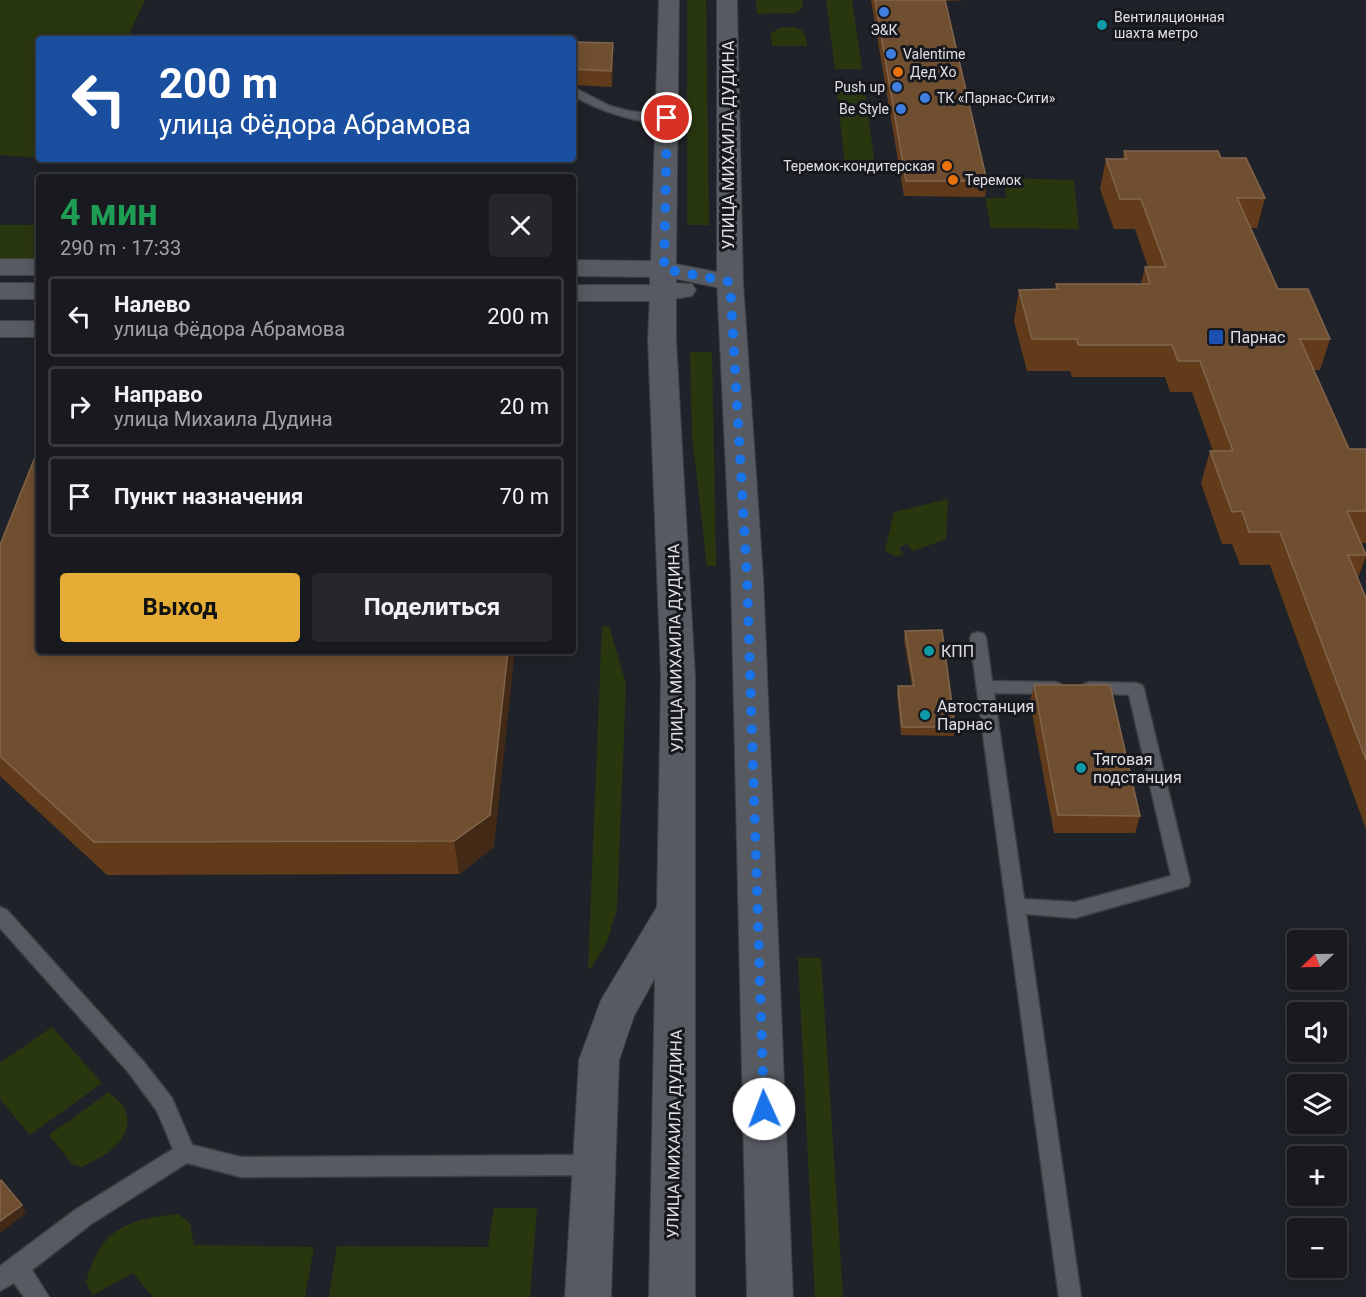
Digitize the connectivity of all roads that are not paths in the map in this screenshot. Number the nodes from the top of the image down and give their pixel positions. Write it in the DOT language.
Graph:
graph roads {
  1 [pos="669,0"];
  2 [pos="727,0"];
  3 [pos="576,93"];
  4 [pos="667,118"];
  5 [pos="0,267"];
  6 [pos="36,267"];
  7 [pos="576,268"];
  8 [pos="664,281"];
  9 [pos="730,282"];
  10 [pos="0,291"];
  11 [pos="36,291"];
  12 [pos="576,293"];
  13 [pos="0,329"];
  14 [pos="36,329"];
  15 [pos="978,638"];
  16 [pos="987,687"];
  17 [pos="1017,906"];
  18 [pos="676,908"];
  19 [pos="0,915"];
  20 [pos="185,1153"];
  21 [pos="593,1164"];
  22 [pos="8,1274"];
  23 [pos="38,1297"];
  24 [pos="588,1297"];
  25 [pos="672,1297"];
  26 [pos="770,1297"];
  27 [pos="1070,1297"];
  1 -- 4 [label="street, УЛИЦА МИХАИЛА ДУДИНА"];
  2 -- 9 [label="street, УЛИЦА МИХАИЛА ДУДИНА"];
  3 -- 4 [label="lane"];
  4 -- 8 [label="street, УЛИЦА МИХАИЛА ДУДИНА"];
  5 -- 6 [label="street"];
  7 -- 8 [label="street"];
  8 -- 9 [label="street"];
  8 -- 12 [label="street"];
  8 -- 18 [label="street, УЛИЦА МИХАИЛА ДУДИНА"];
  9 -- 26 [label="street, УЛИЦА МИХАИЛА ДУДИНА"];
  10 -- 11 [label="street"];
  13 -- 14 [label="street"];
  15 -- 16 [label="lane"];
  16 -- 17 [label="lane"];
  16 -- 17 [label="lane"];
  17 -- 27 [label="lane"];
  18 -- 21 [label="street"];
  18 -- 25 [label="street, УЛИЦА МИХАИЛА ДУДИНА"];
  19 -- 20 [label="lane"];
  20 -- 21 [label="lane"];
  20 -- 22 [label="lane"];
  21 -- 24 [label="street"];
  22 -- 23 [label="lane"];
}
